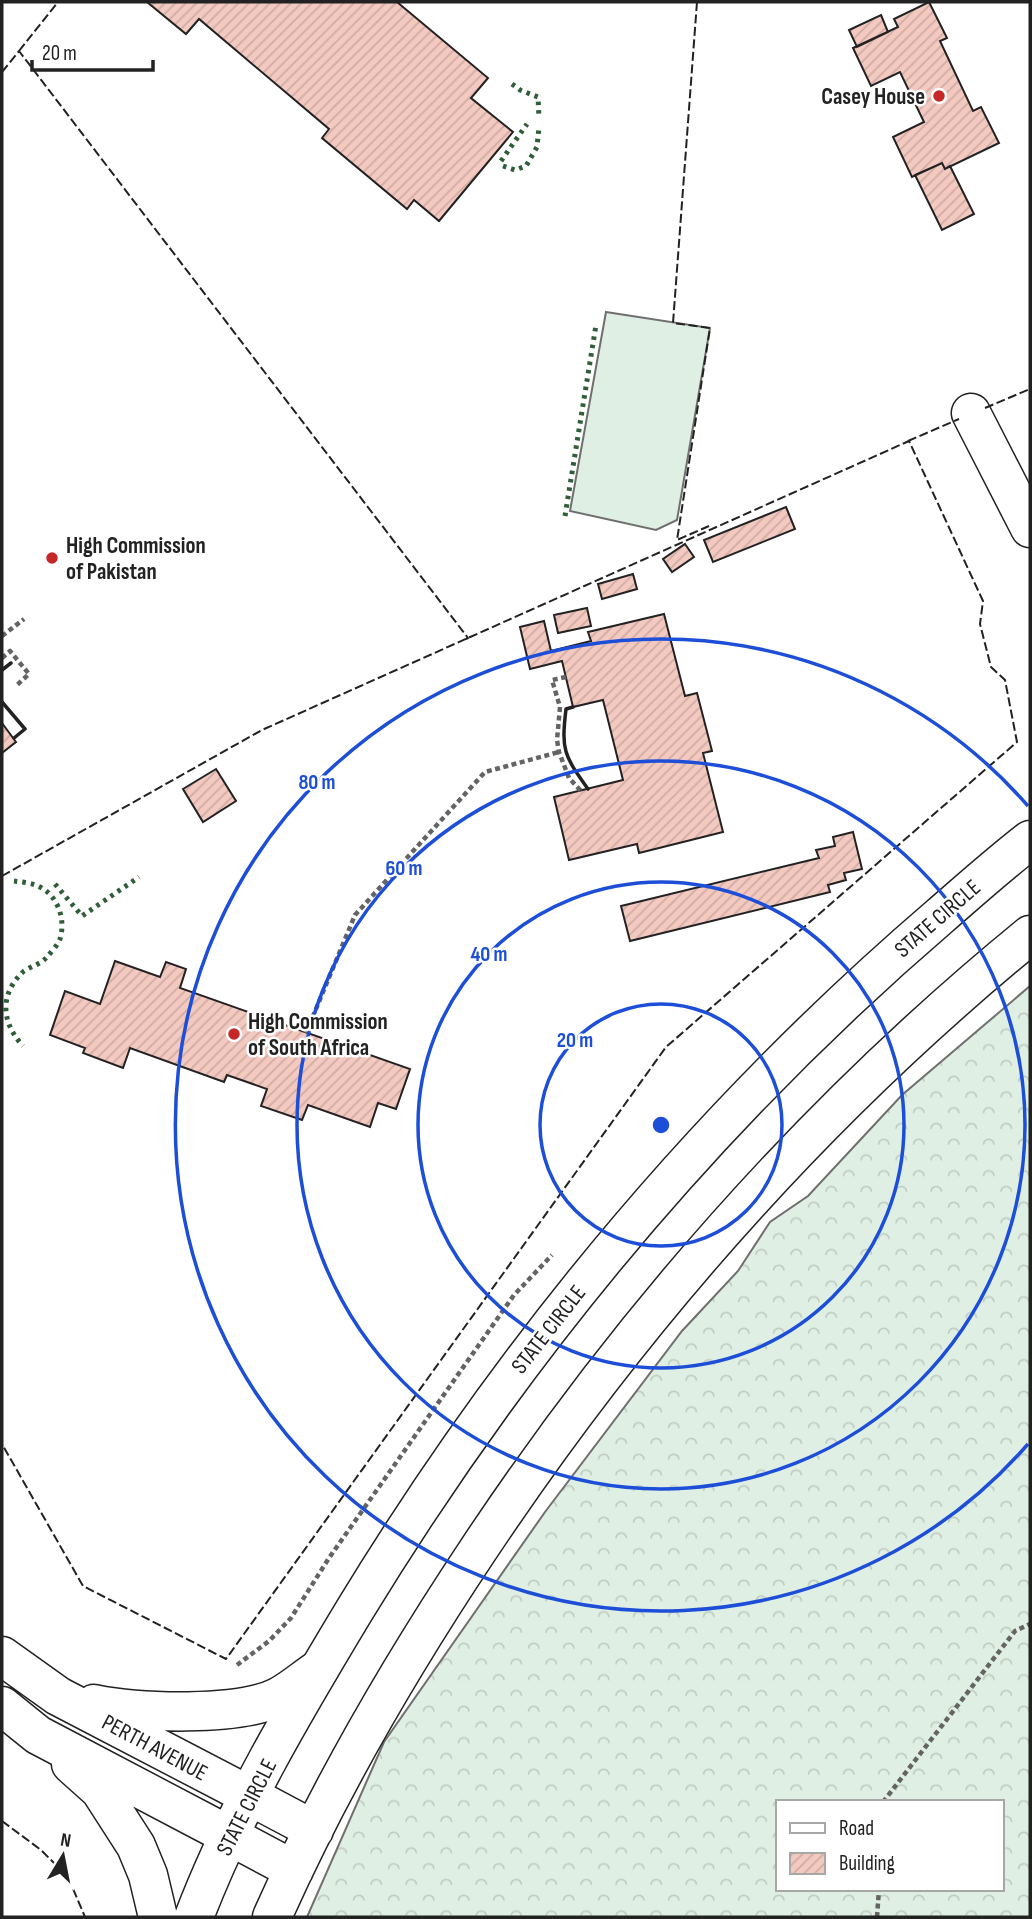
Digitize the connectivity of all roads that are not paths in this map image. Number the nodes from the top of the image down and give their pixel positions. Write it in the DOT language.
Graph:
graph roads {
  1 [pos="971,413"];
  2 [pos="1030,528"];
  3 [pos="1030,840"];
  4 [pos="1030,935"];
  5 [pos="2,1656"];
  6 [pos="318,1670"];
  7 [pos="58,1696"];
  8 [pos="2,1706"];
  9 [pos="38,1735"];
  10 [pos="250,1796"];
  11 [pos="314,1830"];
  12 [pos="230,1836"];
  13 [pos="295,1870"];
  14 [pos="158,1917"];
  15 [pos="194,1917"];
  16 [pos="272,1917"];
  1 -- 2 [label="main road"];
  3 -- 6 [label="main road, STATE CIRCLE"];
  4 -- 11 [label="main road"];
  5 -- 7 [label="main road, PERTH AVENUE"];
  6 -- 7 [label="main road"];
  6 -- 10 [label="main road, STATE CIRCLE"];
  7 -- 10 [label="main road, PERTH AVENUE"];
  8 -- 9 [label="main road, PERTH AVENUE"];
  9 -- 12 [label="main road, PERTH AVENUE"];
  9 -- 14 [label="main road"];
  10 -- 11 [label="main road, PERTH AVENUE"];
  10 -- 12 [label="main road, STATE CIRCLE"];
  11 -- 13 [label="main road"];
  12 -- 13 [label="main road, PERTH AVENUE"];
  12 -- 15 [label="main road, STATE CIRCLE"];
  13 -- 16 [label="main road"];
}
